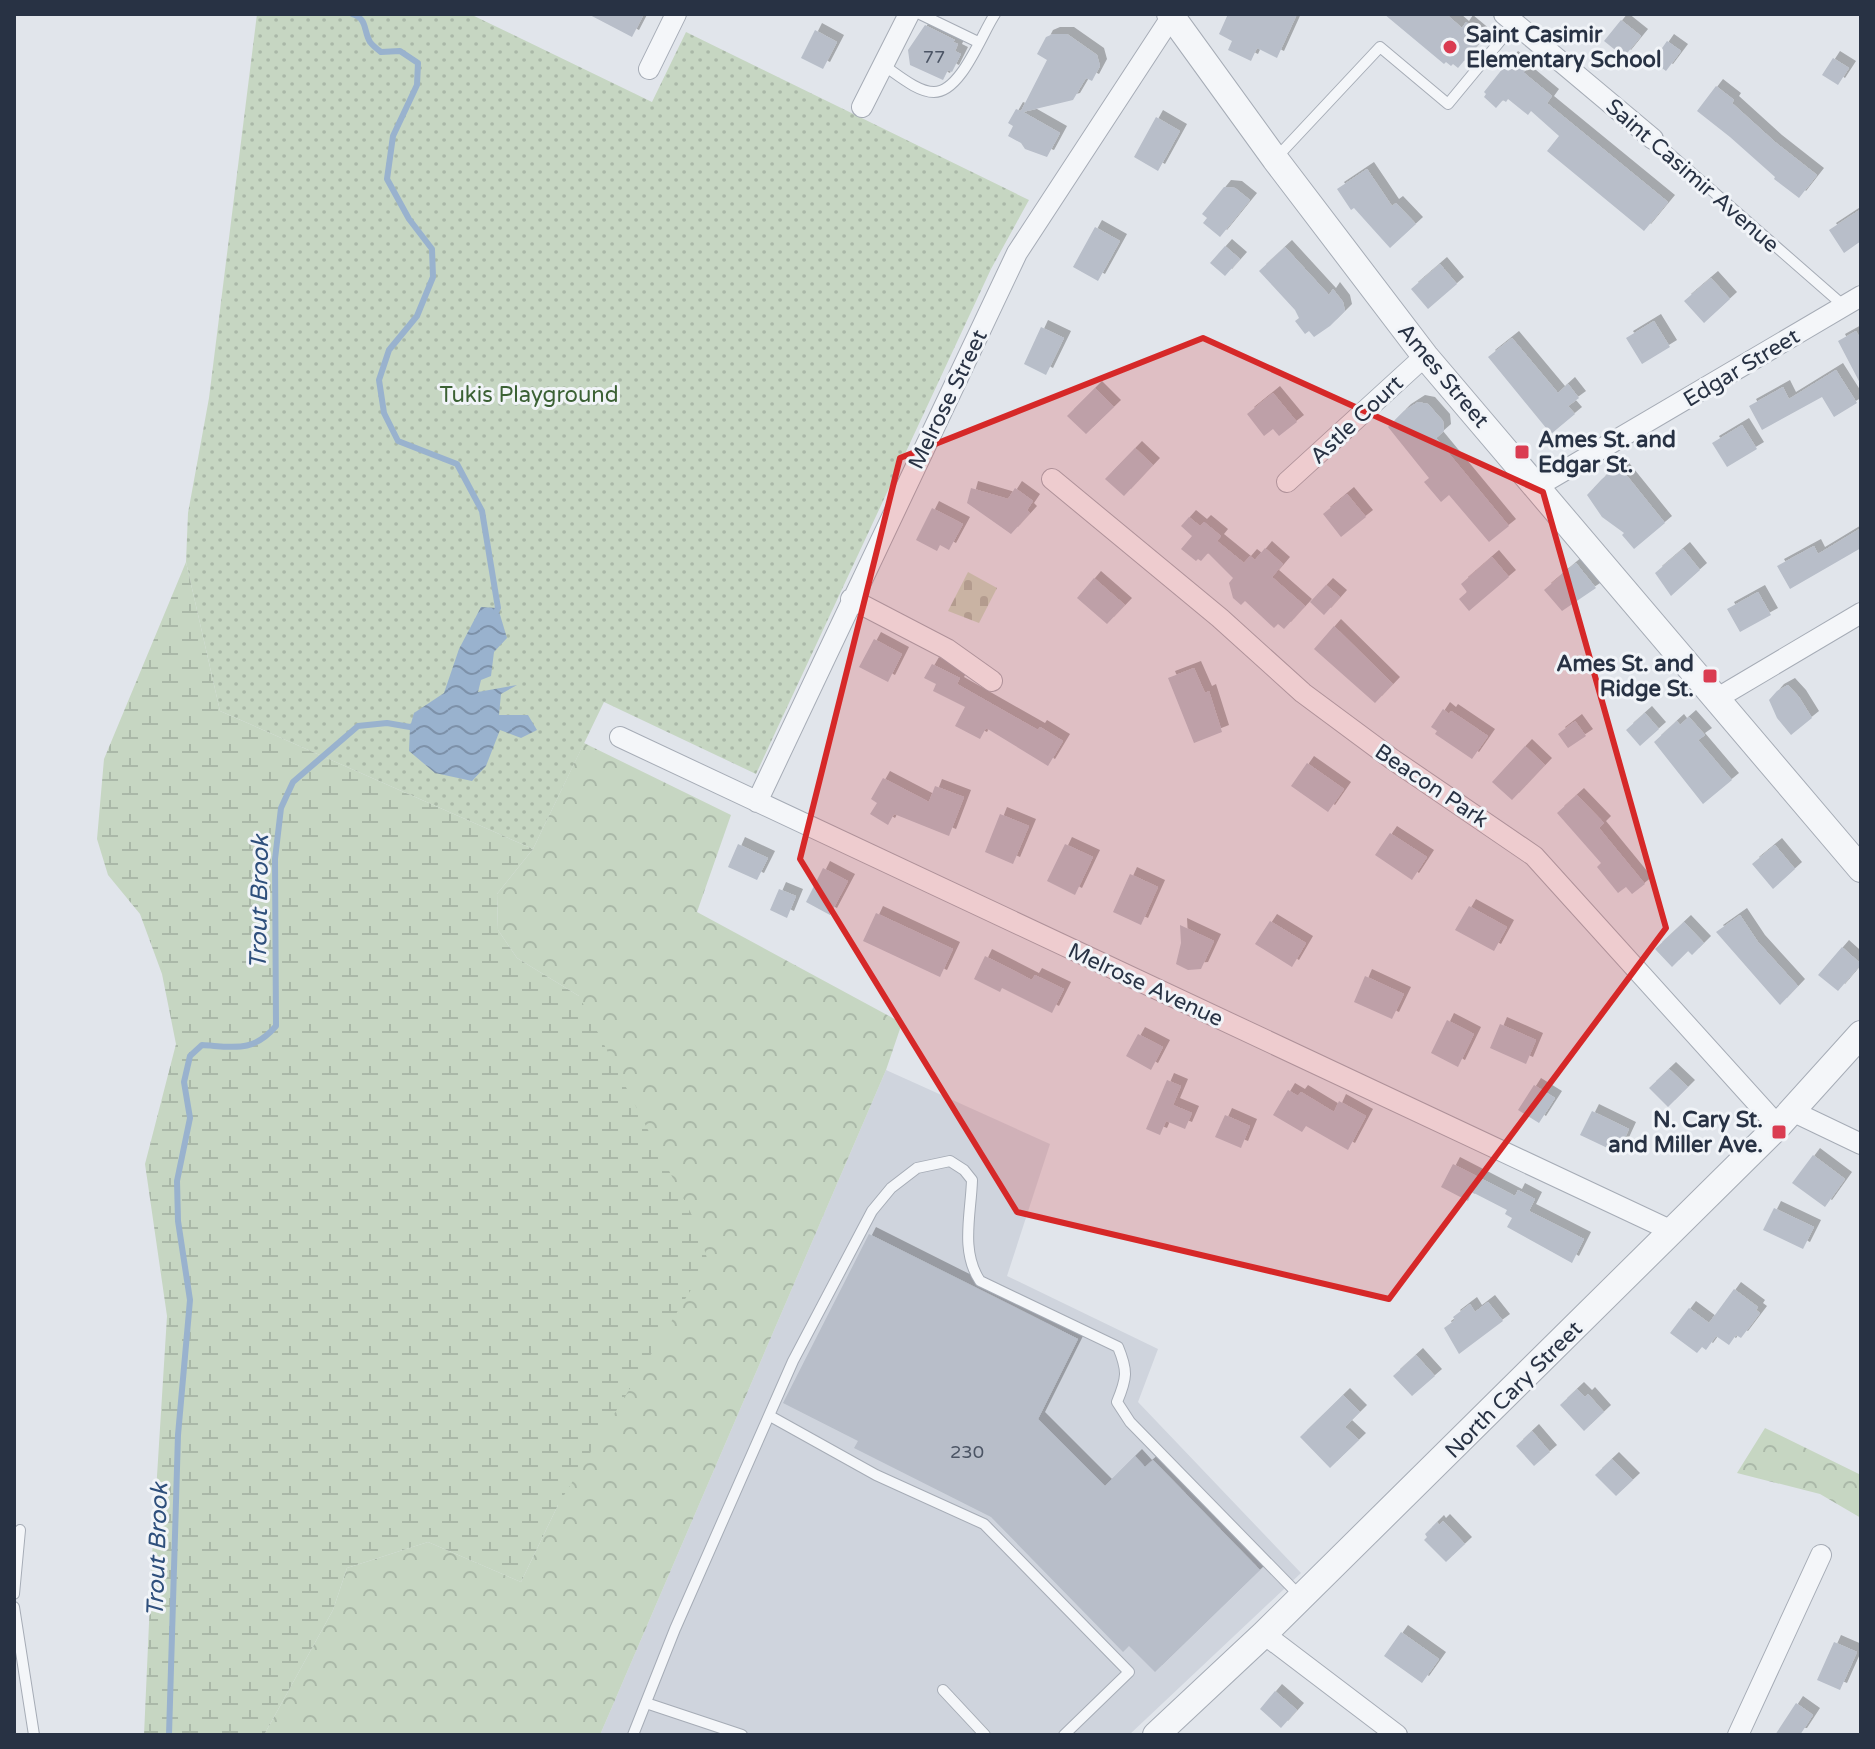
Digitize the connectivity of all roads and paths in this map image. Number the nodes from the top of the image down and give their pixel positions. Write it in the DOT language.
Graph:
graph roads {
  1 [pos="676,14"];
  2 [pos="909,14"];
  3 [pos="920,14"];
  4 [pos="995,14"];
  5 [pos="1172,15"];
  6 [pos="1509,18"];
  7 [pos="978,42"];
  8 [pos="883,65"];
  9 [pos="649,69"];
  10 [pos="862,107"];
  11 [pos="1653,139"];
  12 [pos="1275,159"];
  13 [pos="1853,301"];
  14 [pos="1425,356"];
  15 [pos="1052,479"];
  16 [pos="1287,482"];
  17 [pos="1538,486"];
  18 [pos="851,599"];
  19 [pos="1861,613"];
  20 [pos="992,681"];
  21 [pos="1716,699"];
  22 [pos="620,737"];
  23 [pos="757,802"];
  24 [pos="1861,869"];
  25 [pos="1861,1034"];
  26 [pos="1785,1119"];
  27 [pos="1861,1144"];
  28 [pos="1672,1231"];
  29 [pos="770,1416"];
  30 [pos="20,1530"];
  31 [pos="1821,1555"];
  32 [pos="14,1594"];
  33 [pos="1301,1597"];
  34 [pos="14,1607"];
  35 [pos="1264,1634"];
  36 [pos="943,1690"];
  37 [pos="646,1703"];
  38 [pos="34,1735"];
  39 [pos="633,1735"];
  40 [pos="742,1735"];
  41 [pos="985,1735"];
  42 [pos="1064,1735"];
  43 [pos="1156,1735"];
  44 [pos="1397,1735"];
  45 [pos="1738,1735"];
  1 -- 9 [label="street"];
  2 -- 8 [label="street"];
  3 -- 7 [label="lane"];
  4 -- 7 [label="lane"];
  5 -- 12 [label="street, Ames Street"];
  5 -- 18 [label="street, Melrose Street"];
  6 -- 11 [label="street, Saint Casimir Avenue"];
  6 -- 12 [label="lane"];
  7 -- 8 [label="lane"];
  8 -- 10 [label="street"];
  11 -- 13 [label="lane, Saint Casimir Avenue"];
  12 -- 14 [label="street, Ames Street"];
  13 -- 17 [label="street, Edgar Street"];
  14 -- 16 [label="street, Astle Court"];
  14 -- 17 [label="street, Ames Street"];
  15 -- 26 [label="street, Beacon Park"];
  17 -- 21 [label="street, Ames Street"];
  18 -- 20 [label="street"];
  18 -- 23 [label="street, Melrose Street"];
  19 -- 21 [label="street"];
  21 -- 24 [label="street, Ames Street"];
  22 -- 23 [label="street, Melrose Avenue"];
  23 -- 28 [label="street, Melrose Avenue"];
  25 -- 26 [label="street, North Cary Street"];
  26 -- 27 [label="street"];
  26 -- 28 [label="street, North Cary Street"];
  28 -- 33 [label="street, North Cary Street"];
  29 -- 33 [label="lane"];
  29 -- 37 [label="lane"];
  29 -- 42 [label="lane"];
  30 -- 32 [label="lane"];
  31 -- 45 [label="street"];
  33 -- 35 [label="street, North Cary Street"];
  34 -- 38 [label="lane"];
  35 -- 43 [label="street, North Cary Street"];
  35 -- 44 [label="street"];
  36 -- 41 [label="lane"];
  37 -- 39 [label="lane"];
  37 -- 40 [label="lane"];
}
